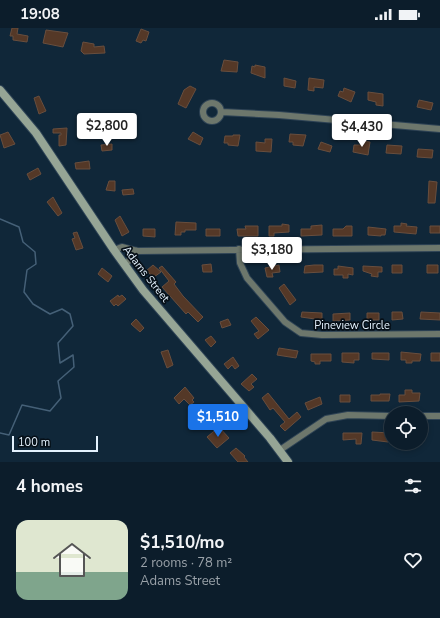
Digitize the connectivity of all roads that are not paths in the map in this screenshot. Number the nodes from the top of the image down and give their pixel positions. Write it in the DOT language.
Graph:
graph roads {
  1 [pos="0,90"];
  2 [pos="222,112"];
  3 [pos="440,129"];
  4 [pos="440,248"];
  5 [pos="239,249"];
  6 [pos="114,250"];
  7 [pos="138,251"];
  8 [pos="126,265"];
  9 [pos="440,334"];
  10 [pos="384,416"];
  11 [pos="428,416"];
  12 [pos="440,416"];
  13 [pos="280,450"];
  14 [pos="288,462"];
  1 -- 6 [label="street, Adams Street"];
  2 -- 3 [label="street"];
  4 -- 5 [label="street"];
  5 -- 7 [label="street"];
  5 -- 9 [label="street, Pineview Circle"];
  6 -- 7 [label="street"];
  6 -- 8 [label="street, Adams Street"];
  7 -- 8 [label="street"];
  8 -- 13 [label="street, Adams Street"];
  10 -- 13 [label="street"];
  11 -- 12 [label="street"];
  13 -- 14 [label="street, Adams Street"];
}
